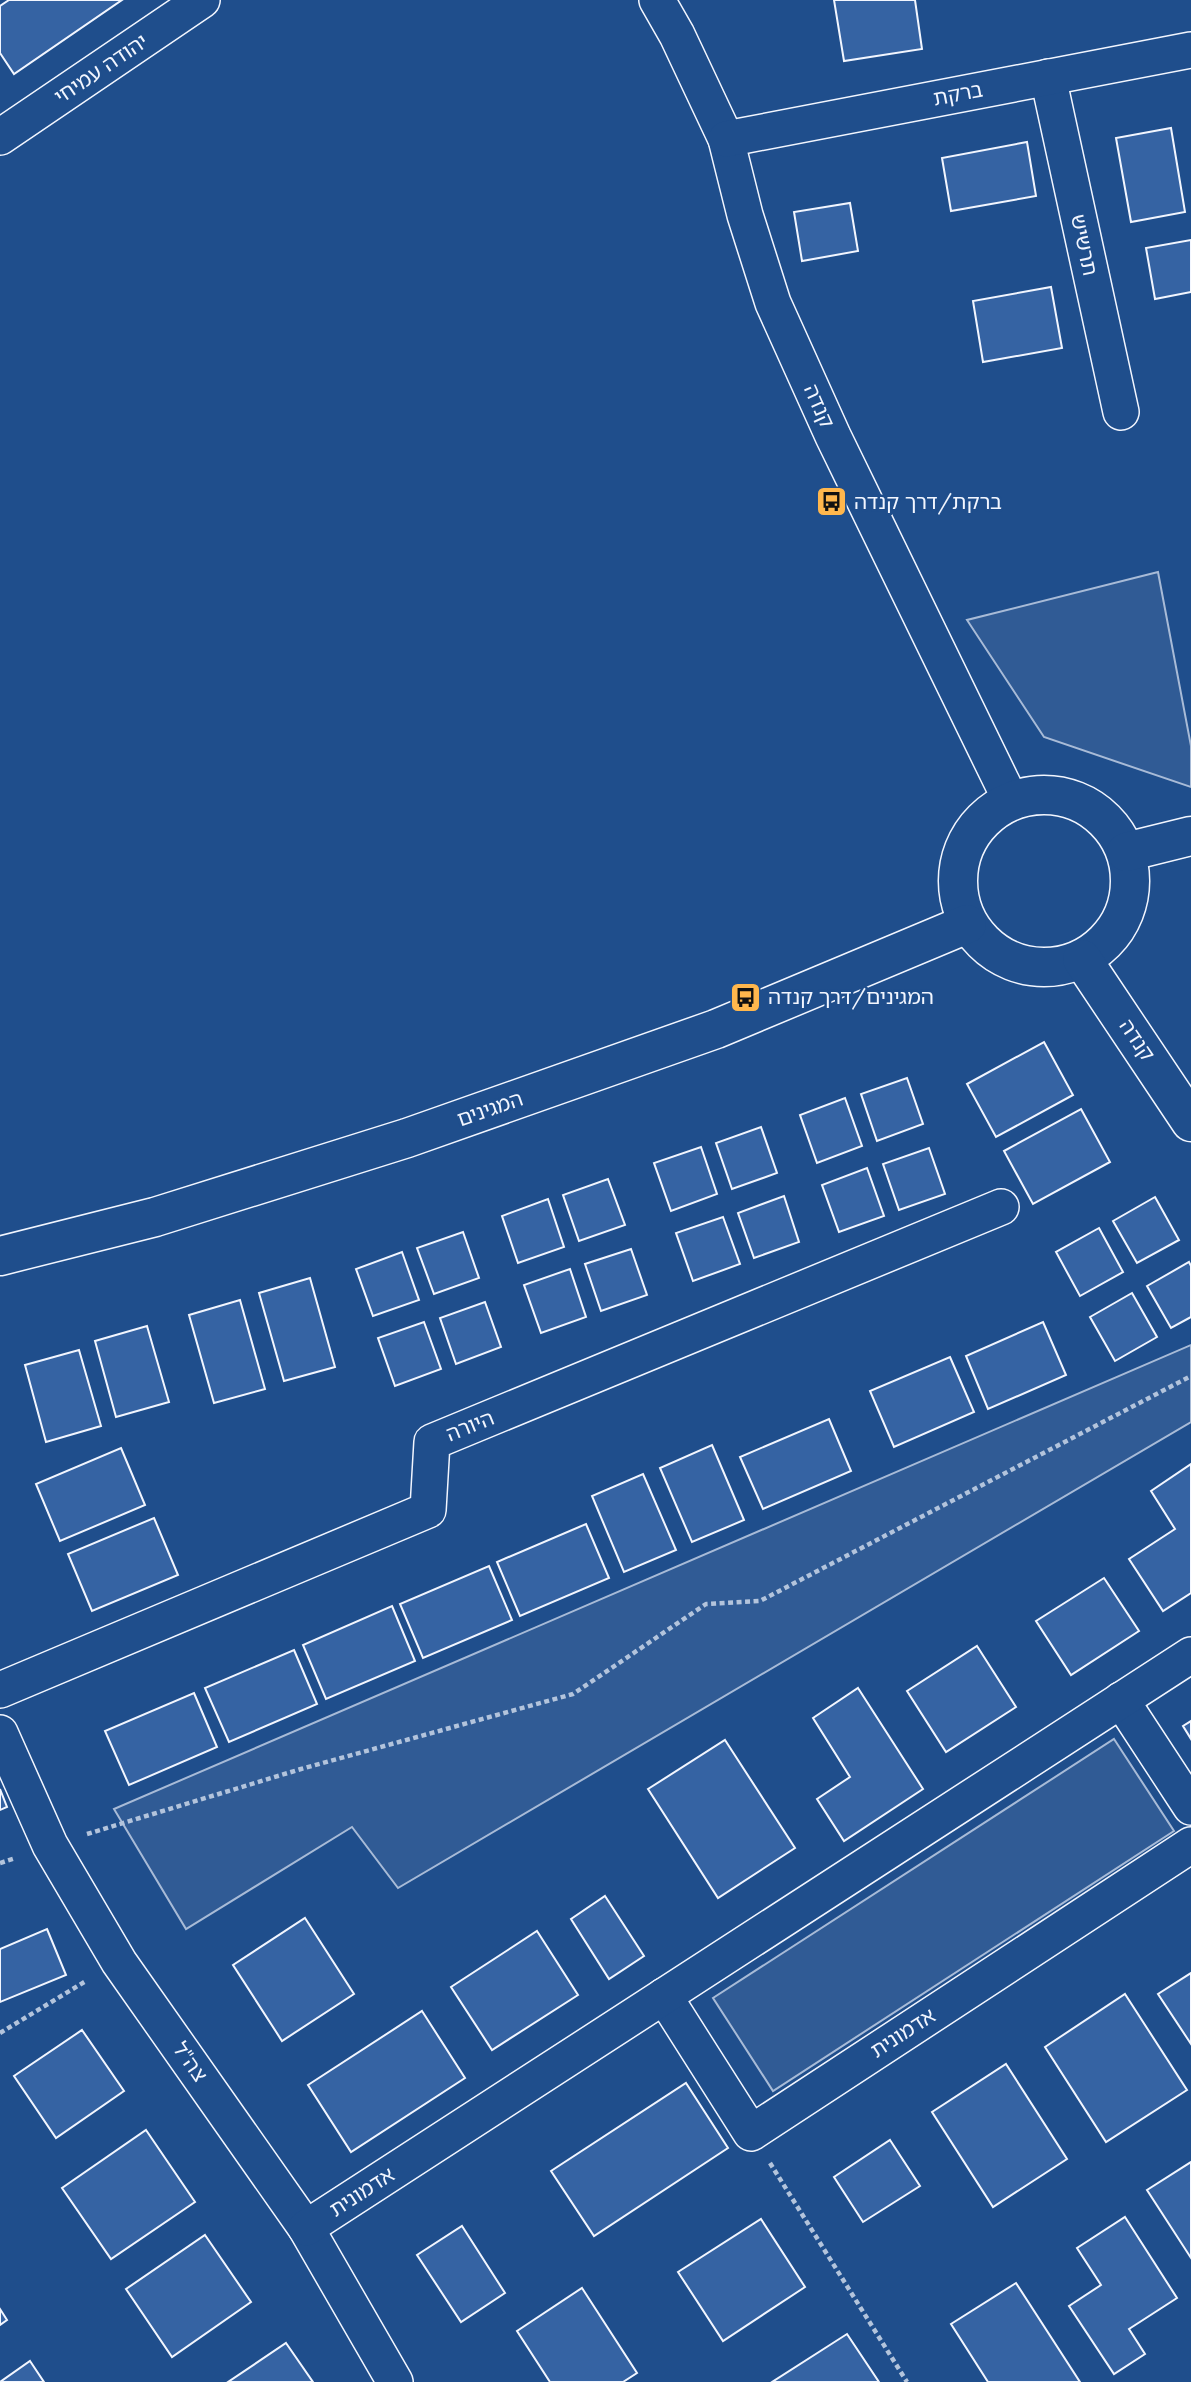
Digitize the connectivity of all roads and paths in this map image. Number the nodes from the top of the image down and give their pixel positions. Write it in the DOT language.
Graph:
graph roads {
  1 [pos="202,0"];
  2 [pos="657,0"];
  3 [pos="1191,50"];
  4 [pos="1048,77"];
  5 [pos="0,137"];
  6 [pos="726,139"];
  7 [pos="1121,412"];
  8 [pos="1011,801"];
  9 [pos="1191,836"];
  10 [pos="1126,852"];
  11 [pos="967,924"];
  12 [pos="1082,959"];
  13 [pos="1191,1122"];
  14 [pos="1001,1207"];
  15 [pos="0,1256"];
  16 [pos="1191,1376"];
  17 [pos="1191,1655"];
  18 [pos="0,1690"];
  19 [pos="1121,1700"];
  20 [pos="0,1733"];
  21 [pos="1191,1807"];
  22 [pos="50,1845"];
  23 [pos="1191,1845"];
  24 [pos="119,1962"];
  25 [pos="664,1996"];
  26 [pos="0,2033"];
  27 [pos="751,2133"];
  28 [pos="306,2228"];
  29 [pos="395,2382"];
  30 [pos="907,2382"];
  1 -- 5 [label="street, יהודה עמיחי"];
  2 -- 6 [label="street, קנדה"];
  3 -- 4 [label="street, ברקת"];
  4 -- 6 [label="street, ברקת"];
  4 -- 7 [label="street, תרשיש"];
  6 -- 8 [label="street, קנדה"];
  8 -- 10 [label="street"];
  8 -- 11 [label="street"];
  9 -- 10 [label="street"];
  10 -- 12 [label="street"];
  11 -- 12 [label="street"];
  11 -- 15 [label="street, המגינים"];
  12 -- 13 [label="street, קנדה"];
  14 -- 18 [label="street, היורה"];
  16 -- 22 [label="path"];
  17 -- 19 [label="street, אדמונית"];
  19 -- 21 [label="street"];
  19 -- 25 [label="street, אדמונית"];
  20 -- 22 [label="street, צה\"ל"];
  22 -- 24 [label="street, צה\"ל"];
  23 -- 27 [label="street, אדמונית"];
  24 -- 26 [label="path"];
  24 -- 28 [label="street, צה\"ל"];
  25 -- 27 [label="street"];
  25 -- 28 [label="street, אדמונית"];
  27 -- 30 [label="path"];
  28 -- 29 [label="street, צה\"ל"];
}
